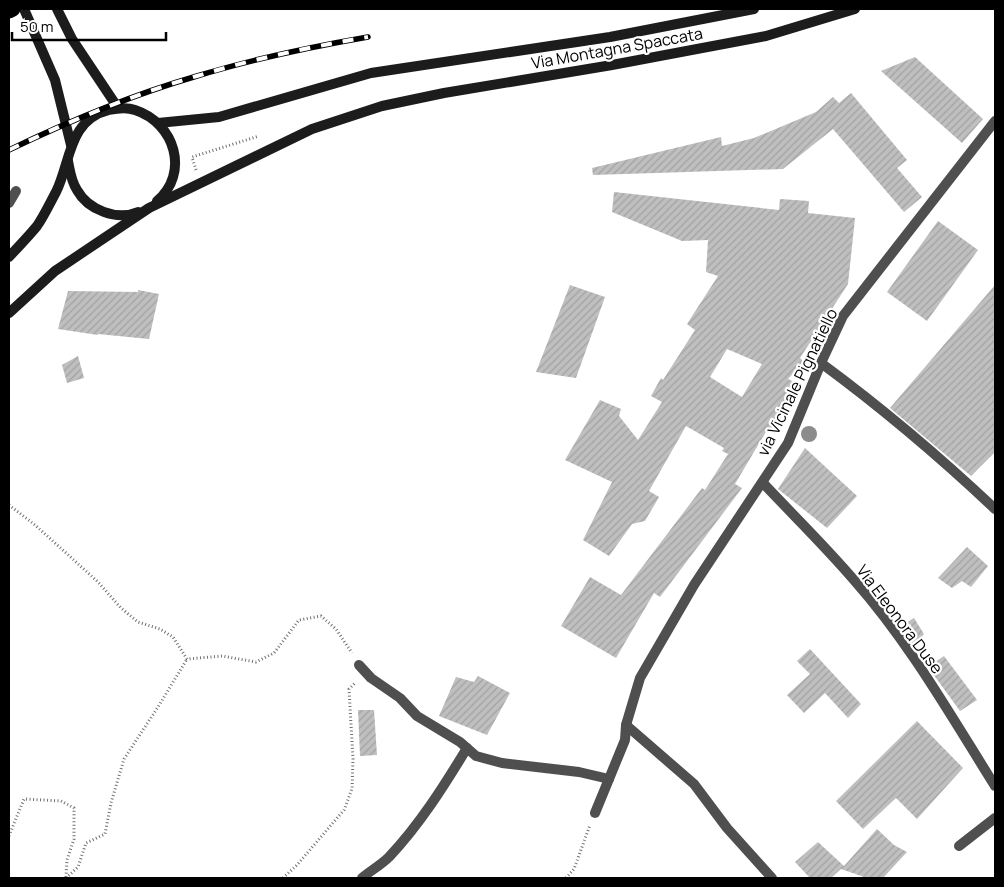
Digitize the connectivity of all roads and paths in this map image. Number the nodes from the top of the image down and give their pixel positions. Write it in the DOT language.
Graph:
graph roads {
  1 [pos="13,9"];
  2 [pos="24,9"];
  3 [pos="57,9"];
  4 [pos="754,9"];
  5 [pos="855,9"];
  6 [pos="9,11"];
  7 [pos="118,108"];
  8 [pos="995,121"];
  9 [pos="158,123"];
  10 [pos="265,134"];
  11 [pos="71,145"];
  12 [pos="68,161"];
  13 [pos="196,172"];
  14 [pos="16,192"];
  15 [pos="9,203"];
  16 [pos="149,208"];
  17 [pos="9,257"];
  18 [pos="9,313"];
  19 [pos="821,363"];
  20 [pos="763,483"];
  21 [pos="9,505"];
  22 [pos="995,509"];
  23 [pos="186,659"];
  24 [pos="362,668"];
  25 [pos="626,725"];
  26 [pos="467,748"];
  27 [pos="609,779"];
  28 [pos="995,786"];
  29 [pos="595,813"];
  30 [pos="995,818"];
  31 [pos="9,836"];
  32 [pos="959,846"];
  33 [pos="66,878"];
  34 [pos="283,878"];
  35 [pos="362,878"];
  36 [pos="566,878"];
  37 [pos="772,878"];
  1 -- 6 [label="highway"];
  2 -- 11 [label="main road"];
  3 -- 7 [label="main road"];
  4 -- 9 [label="main road, Via Montagna Spaccata"];
  5 -- 16 [label="main road, Via Montagna Spaccata"];
  7 -- 9 [label="main road"];
  7 -- 11 [label="main road"];
  8 -- 19 [label="street, via Vicinale Pignatiello"];
  9 -- 16 [label="main road"];
  10 -- 13 [label="path"];
  11 -- 12 [label="main road"];
  12 -- 16 [label="main road"];
  12 -- 17 [label="main road"];
  14 -- 15 [label="street"];
  16 -- 18 [label="main road"];
  19 -- 20 [label="street, via Vicinale Pignatiello"];
  19 -- 22 [label="street"];
  20 -- 25 [label="street, via Vicinale Pignatiello"];
  20 -- 28 [label="street, Via Eleonora Duse"];
  21 -- 23 [label="path"];
  23 -- 24 [label="path"];
  23 -- 33 [label="path"];
  24 -- 26 [label="street"];
  24 -- 34 [label="path"];
  25 -- 27 [label="street, via Vicinale Pignatiello"];
  25 -- 37 [label="street"];
  26 -- 27 [label="street"];
  26 -- 35 [label="street"];
  27 -- 29 [label="street, via Vicinale Pignatiello"];
  29 -- 36 [label="path"];
  30 -- 32 [label="street"];
  31 -- 33 [label="path"];
}
